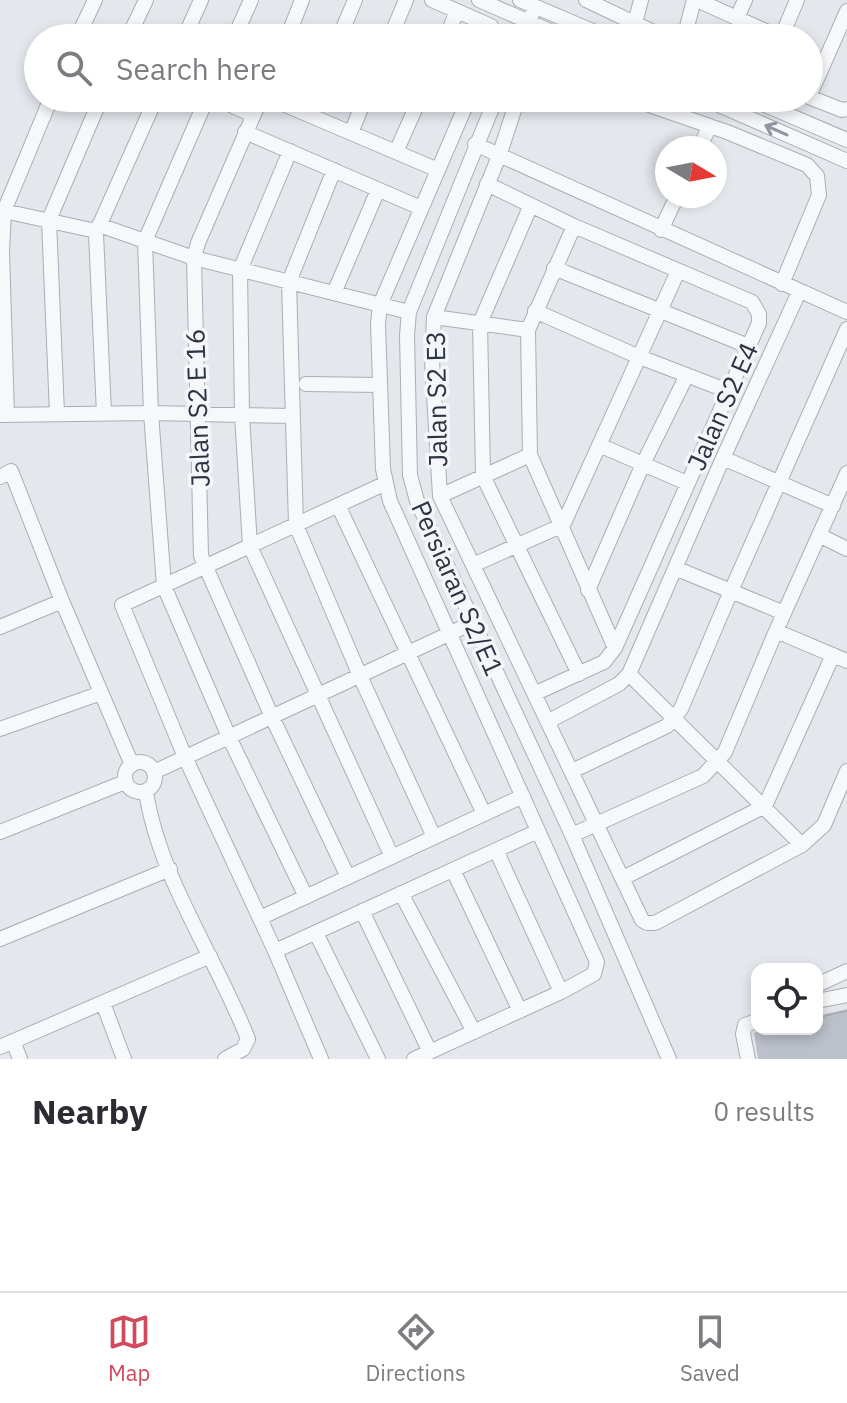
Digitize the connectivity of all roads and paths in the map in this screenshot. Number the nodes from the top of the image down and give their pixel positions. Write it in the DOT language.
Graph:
graph roads {
  1 [pos="95,0"];
  2 [pos="146,0"];
  3 [pos="201,0"];
  4 [pos="251,0"];
  5 [pos="302,0"];
  6 [pos="355,0"];
  7 [pos="406,0"];
  8 [pos="432,0"];
  9 [pos="479,0"];
  10 [pos="641,0"];
  11 [pos="696,0"];
  12 [pos="745,0"];
  13 [pos="797,0"];
  14 [pos="590,1"];
  15 [pos="527,3"];
  16 [pos="457,11"];
  17 [pos="847,11"];
  18 [pos="737,18"];
  19 [pos="529,22"];
  20 [pos="635,23"];
  21 [pos="85,24"];
  22 [pos="135,24"];
  23 [pos="190,24"];
  24 [pos="240,24"];
  25 [pos="293,24"];
  26 [pos="345,24"];
  27 [pos="396,24"];
  28 [pos="452,24"];
  29 [pos="486,24"];
  30 [pos="534,24"];
  31 [pos="576,24"];
  32 [pos="688,24"];
  33 [pos="750,24"];
  34 [pos="787,24"];
  35 [pos="823,65"];
  36 [pos="823,102"];
  37 [pos="844,110"];
  38 [pos="45,112"];
  39 [pos="95,112"];
  40 [pos="150,112"];
  41 [pos="201,112"];
  42 [pos="246,112"];
  43 [pos="254,112"];
  44 [pos="302,112"];
  45 [pos="359,112"];
  46 [pos="414,112"];
  47 [pos="463,112"];
  48 [pos="490,112"];
  49 [pos="513,112"];
  50 [pos="670,112"];
  51 [pos="735,112"];
  52 [pos="782,112"];
  53 [pos="307,114"];
  54 [pos="253,115"];
  55 [pos="710,126"];
  56 [pos="245,132"];
  57 [pos="727,132"];
  58 [pos="351,133"];
  59 [pos="705,136"];
  60 [pos="847,140"];
  61 [pos="475,144"];
  62 [pos="290,151"];
  63 [pos="396,152"];
  64 [pos="499,156"];
  65 [pos="847,161"];
  66 [pos="334,170"];
  67 [pos="438,170"];
  68 [pos="487,184"];
  69 [pos="378,190"];
  70 [pos="531,205"];
  71 [pos="421,208"];
  72 [pos="671,208"];
  73 [pos="4,211"];
  74 [pos="49,220"];
  75 [pos="574,226"];
  76 [pos="98,228"];
  77 [pos="661,230"];
  78 [pos="145,241"];
  79 [pos="1,252"];
  80 [pos="194,258"];
  81 [pos="554,268"];
  82 [pos="240,270"];
  83 [pos="678,271"];
  84 [pos="289,282"];
  85 [pos="782,284"];
  86 [pos="799,292"];
  87 [pos="334,293"];
  88 [pos="380,305"];
  89 [pos="535,311"];
  90 [pos="658,311"];
  91 [pos="409,312"];
  92 [pos="847,312"];
  93 [pos="434,317"];
  94 [pos="480,323"];
  95 [pos="847,329"];
  96 [pos="528,330"];
  97 [pos="748,346"];
  98 [pos="637,356"];
  99 [pos="687,375"];
  100 [pos="306,384"];
  101 [pos="380,385"];
  102 [pos="728,391"];
  103 [pos="151,413"];
  104 [pos="57,414"];
  105 [pos="104,414"];
  106 [pos="196,414"];
  107 [pos="4,415"];
  108 [pos="242,415"];
  109 [pos="291,416"];
  110 [pos="599,445"];
  111 [pos="530,455"];
  112 [pos="723,458"];
  113 [pos="643,464"];
  114 [pos="847,473"];
  115 [pos="6,474"];
  116 [pos="483,476"];
  117 [pos="687,483"];
  118 [pos="778,483"];
  119 [pos="384,484"];
  120 [pos="440,496"];
  121 [pos="338,505"];
  122 [pos="833,506"];
  123 [pos="296,525"];
  124 [pos="563,525"];
  125 [pos="819,535"];
  126 [pos="250,546"];
  127 [pos="516,547"];
  128 [pos="847,549"];
  129 [pos="473,565"];
  130 [pos="204,567"];
  131 [pos="675,568"];
  132 [pos="164,586"];
  133 [pos="588,590"];
  134 [pos="731,591"];
  135 [pos="62,601"];
  136 [pos="784,613"];
  137 [pos="472,623"];
  138 [pos="0,627"];
  139 [pos="776,631"];
  140 [pos="449,634"];
  141 [pos="615,648"];
  142 [pos="407,654"];
  143 [pos="840,658"];
  144 [pos="579,674"];
  145 [pos="629,674"];
  146 [pos="360,676"];
  147 [pos="101,693"];
  148 [pos="536,693"];
  149 [pos="317,696"];
  150 [pos="272,717"];
  151 [pos="675,719"];
  152 [pos="549,721"];
  153 [pos="0,729"];
  154 [pos="229,737"];
  155 [pos="185,757"];
  156 [pos="719,761"];
  157 [pos="132,765"];
  158 [pos="572,771"];
  159 [pos="847,771"];
  160 [pos="154,772"];
  161 [pos="125,782"];
  162 [pos="146,791"];
  163 [pos="523,796"];
  164 [pos="765,806"];
  165 [pos="484,814"];
  166 [pos="596,824"];
  167 [pos="538,831"];
  168 [pos="0,832"];
  169 [pos="572,835"];
  170 [pos="434,837"];
  171 [pos="802,845"];
  172 [pos="496,850"];
  173 [pos="392,857"];
  174 [pos="170,869"];
  175 [pos="453,870"];
  176 [pos="348,877"];
  177 [pos="623,878"];
  178 [pos="401,893"];
  179 [pos="306,897"];
  180 [pos="362,911"];
  181 [pos="260,918"];
  182 [pos="316,933"];
  183 [pos="0,939"];
  184 [pos="275,951"];
  185 [pos="210,956"];
  186 [pos="847,971"];
  187 [pos="823,982"];
  188 [pos="561,992"];
  189 [pos="847,995"];
  190 [pos="823,1000"];
  191 [pos="103,1003"];
  192 [pos="520,1011"];
  193 [pos="751,1023"];
  194 [pos="474,1032"];
  195 [pos="7,1044"];
  196 [pos="430,1052"];
  197 [pos="20,1059"];
  198 [pos="124,1059"];
  199 [pos="225,1059"];
  200 [pos="321,1059"];
  201 [pos="378,1059"];
  202 [pos="414,1059"];
  203 [pos="669,1059"];
  204 [pos="748,1059"];
  1 -- 21 [label="street"];
  2 -- 22 [label="street"];
  3 -- 23 [label="street"];
  4 -- 24 [label="street"];
  5 -- 25 [label="street"];
  6 -- 26 [label="street"];
  7 -- 27 [label="street"];
  8 -- 16 [label="street"];
  9 -- 19 [label="street"];
  10 -- 20 [label="street"];
  11 -- 18 [label="street"];
  11 -- 32 [label="street"];
  12 -- 18 [label="street"];
  13 -- 34 [label="street"];
  14 -- 20 [label="street"];
  15 -- 19 [label="street"];
  15 -- 31 [label="street"];
  16 -- 28 [label="street"];
  16 -- 29 [label="street"];
  17 -- 35 [label="street"];
  18 -- 33 [label="street"];
  19 -- 30 [label="street"];
  36 -- 37 [label="street"];
  38 -- 73 [label="street"];
  39 -- 74 [label="street"];
  40 -- 76 [label="street"];
  41 -- 78 [label="street"];
  42 -- 54 [label="street"];
  43 -- 54 [label="street, Jalan S2 E 16"];
  44 -- 53 [label="street"];
  45 -- 58 [label="street"];
  46 -- 63 [label="street"];
  47 -- 67 [label="street"];
  48 -- 61 [label="street, Persiaran S2/E1"];
  49 -- 64 [label="street, Jalan S2 E3"];
  50 -- 55 [label="street"];
  51 -- 57 [label="street"];
  65 -- 51 [label="street, one-way"];
  52 -- 60 [label="street"];
  53 -- 58 [label="street"];
  54 -- 56 [label="street, Jalan S2 E 16"];
  55 -- 57 [label="street"];
  55 -- 59 [label="street"];
  56 -- 62 [label="street"];
  56 -- 80 [label="street, Jalan S2 E 16"];
  57 -- 85 [label="street"];
  58 -- 63 [label="street"];
  61 -- 64 [label="street"];
  61 -- 91 [label="street, Persiaran S2/E1"];
  62 -- 66 [label="street"];
  62 -- 82 [label="street"];
  63 -- 67 [label="street"];
  64 -- 68 [label="street, Jalan S2 E3"];
  64 -- 77 [label="street"];
  66 -- 69 [label="street"];
  66 -- 84 [label="street"];
  67 -- 71 [label="street"];
  68 -- 70 [label="street, Jalan S2 E4"];
  68 -- 93 [label="street, Jalan S2 E3"];
  69 -- 71 [label="street"];
  69 -- 87 [label="street"];
  70 -- 75 [label="street, Jalan S2 E4"];
  70 -- 94 [label="street"];
  71 -- 88 [label="street"];
  72 -- 77 [label="street"];
  73 -- 74 [label="street"];
  73 -- 79 [label="street"];
  74 -- 76 [label="street"];
  74 -- 104 [label="street"];
  75 -- 81 [label="street"];
  75 -- 83 [label="street, Jalan S2 E4"];
  76 -- 78 [label="street"];
  76 -- 105 [label="street"];
  77 -- 85 [label="street"];
  78 -- 80 [label="street"];
  78 -- 103 [label="street"];
  79 -- 107 [label="street"];
  80 -- 82 [label="street"];
  80 -- 106 [label="street, Jalan S2 E 16"];
  81 -- 89 [label="street"];
  81 -- 90 [label="street"];
  82 -- 84 [label="street"];
  82 -- 108 [label="street"];
  83 -- 90 [label="street"];
  83 -- 97 [label="street, Jalan S2 E4"];
  84 -- 87 [label="street"];
  84 -- 109 [label="street"];
  85 -- 86 [label="street"];
  86 -- 92 [label="street"];
  86 -- 112 [label="street"];
  87 -- 88 [label="street"];
  88 -- 91 [label="street"];
  88 -- 101 [label="street"];
  89 -- 96 [label="street"];
  89 -- 98 [label="street"];
  90 -- 97 [label="street"];
  90 -- 98 [label="street"];
  91 -- 137 [label="street, Persiaran S2/E1"];
  93 -- 94 [label="street"];
  93 -- 120 [label="street, Jalan S2 E3"];
  94 -- 96 [label="street"];
  94 -- 116 [label="street"];
  95 -- 118 [label="street"];
  96 -- 111 [label="street"];
  97 -- 102 [label="street, Jalan S2 E4"];
  98 -- 99 [label="street"];
  98 -- 110 [label="street"];
  99 -- 102 [label="street"];
  99 -- 113 [label="street"];
  100 -- 101 [label="street"];
  101 -- 119 [label="street"];
  102 -- 117 [label="street, Jalan S2 E4"];
  103 -- 105 [label="street"];
  103 -- 106 [label="street"];
  103 -- 132 [label="street"];
  104 -- 105 [label="street"];
  104 -- 107 [label="street"];
  106 -- 108 [label="street"];
  106 -- 130 [label="street, Jalan S2 E 16"];
  108 -- 109 [label="street"];
  108 -- 126 [label="street"];
  109 -- 123 [label="street"];
  110 -- 113 [label="street"];
  110 -- 124 [label="street"];
  111 -- 116 [label="street"];
  111 -- 124 [label="street"];
  112 -- 118 [label="street"];
  112 -- 131 [label="street"];
  113 -- 117 [label="street"];
  113 -- 133 [label="street"];
  114 -- 122 [label="street"];
  115 -- 135 [label="street"];
  116 -- 120 [label="street"];
  116 -- 127 [label="street"];
  117 -- 141 [label="street, Jalan S2 E4"];
  118 -- 122 [label="street"];
  118 -- 134 [label="street"];
  119 -- 121 [label="street"];
  119 -- 140 [label="street"];
  120 -- 129 [label="street, Jalan S2 E3"];
  121 -- 123 [label="street"];
  121 -- 142 [label="street"];
  122 -- 125 [label="street"];
  123 -- 126 [label="street"];
  123 -- 146 [label="street"];
  124 -- 127 [label="street"];
  124 -- 133 [label="street"];
  125 -- 128 [label="street"];
  125 -- 136 [label="street"];
  126 -- 130 [label="street"];
  126 -- 149 [label="street"];
  127 -- 129 [label="street"];
  127 -- 144 [label="street"];
  129 -- 148 [label="street, Jalan S2 E3"];
  130 -- 132 [label="street"];
  130 -- 150 [label="street, Jalan S2 E 16"];
  131 -- 134 [label="street"];
  131 -- 145 [label="street"];
  132 -- 154 [label="street"];
  132 -- 155 [label="street"];
  133 -- 141 [label="street"];
  134 -- 136 [label="street"];
  134 -- 151 [label="street"];
  135 -- 138 [label="street"];
  135 -- 147 [label="street"];
  136 -- 139 [label="street"];
  137 -- 140 [label="street"];
  137 -- 169 [label="street, Persiaran S2/E1"];
  139 -- 143 [label="street"];
  139 -- 156 [label="street"];
  140 -- 142 [label="street"];
  140 -- 163 [label="street"];
  141 -- 144 [label="street, Jalan S2 E4"];
  142 -- 146 [label="street"];
  142 -- 165 [label="street"];
  143 -- 164 [label="street"];
  144 -- 148 [label="street, Jalan S2 E4"];
  145 -- 151 [label="street"];
  145 -- 152 [label="street"];
  146 -- 149 [label="street"];
  146 -- 170 [label="street"];
  147 -- 153 [label="street"];
  147 -- 157 [label="street"];
  148 -- 152 [label="street, Jalan S2 E3"];
  149 -- 150 [label="street"];
  149 -- 173 [label="street"];
  150 -- 154 [label="street"];
  150 -- 176 [label="street, Jalan S2 E 16"];
  151 -- 156 [label="street"];
  151 -- 158 [label="street"];
  152 -- 158 [label="street, Jalan S2 E3"];
  154 -- 155 [label="street"];
  154 -- 179 [label="street"];
  155 -- 160 [label="street"];
  155 -- 181 [label="street"];
  156 -- 164 [label="street"];
  156 -- 166 [label="street"];
  157 -- 160 [label="street"];
  157 -- 161 [label="street"];
  158 -- 166 [label="street, Jalan S2 E3"];
  159 -- 171 [label="street"];
  160 -- 162 [label="street"];
  161 -- 162 [label="street"];
  161 -- 168 [label="street"];
  162 -- 174 [label="street"];
  163 -- 165 [label="street"];
  163 -- 167 [label="street"];
  164 -- 171 [label="street"];
  164 -- 177 [label="street"];
  165 -- 170 [label="street"];
  166 -- 169 [label="street"];
  166 -- 177 [label="street, Jalan S2 E3"];
  167 -- 172 [label="street"];
  167 -- 188 [label="street"];
  169 -- 203 [label="street, Persiaran S2/E1"];
  170 -- 173 [label="street"];
  171 -- 177 [label="street, Jalan S2 E3"];
  172 -- 175 [label="street"];
  172 -- 188 [label="street"];
  173 -- 176 [label="street"];
  174 -- 183 [label="street"];
  174 -- 185 [label="street"];
  175 -- 178 [label="street"];
  175 -- 192 [label="street"];
  176 -- 179 [label="street"];
  178 -- 180 [label="street"];
  178 -- 194 [label="street"];
  179 -- 181 [label="street"];
  180 -- 182 [label="street"];
  180 -- 196 [label="street"];
  181 -- 184 [label="street"];
  182 -- 184 [label="street"];
  182 -- 201 [label="street"];
  184 -- 200 [label="street"];
  185 -- 191 [label="street"];
  185 -- 199 [label="street"];
  186 -- 187 [label="street"];
  188 -- 192 [label="street"];
  189 -- 190 [label="street"];
  191 -- 195 [label="street"];
  191 -- 198 [label="street"];
  192 -- 194 [label="street"];
  193 -- 204 [label="street"];
  194 -- 196 [label="street"];
  195 -- 197 [label="street"];
  196 -- 202 [label="street"];
}
